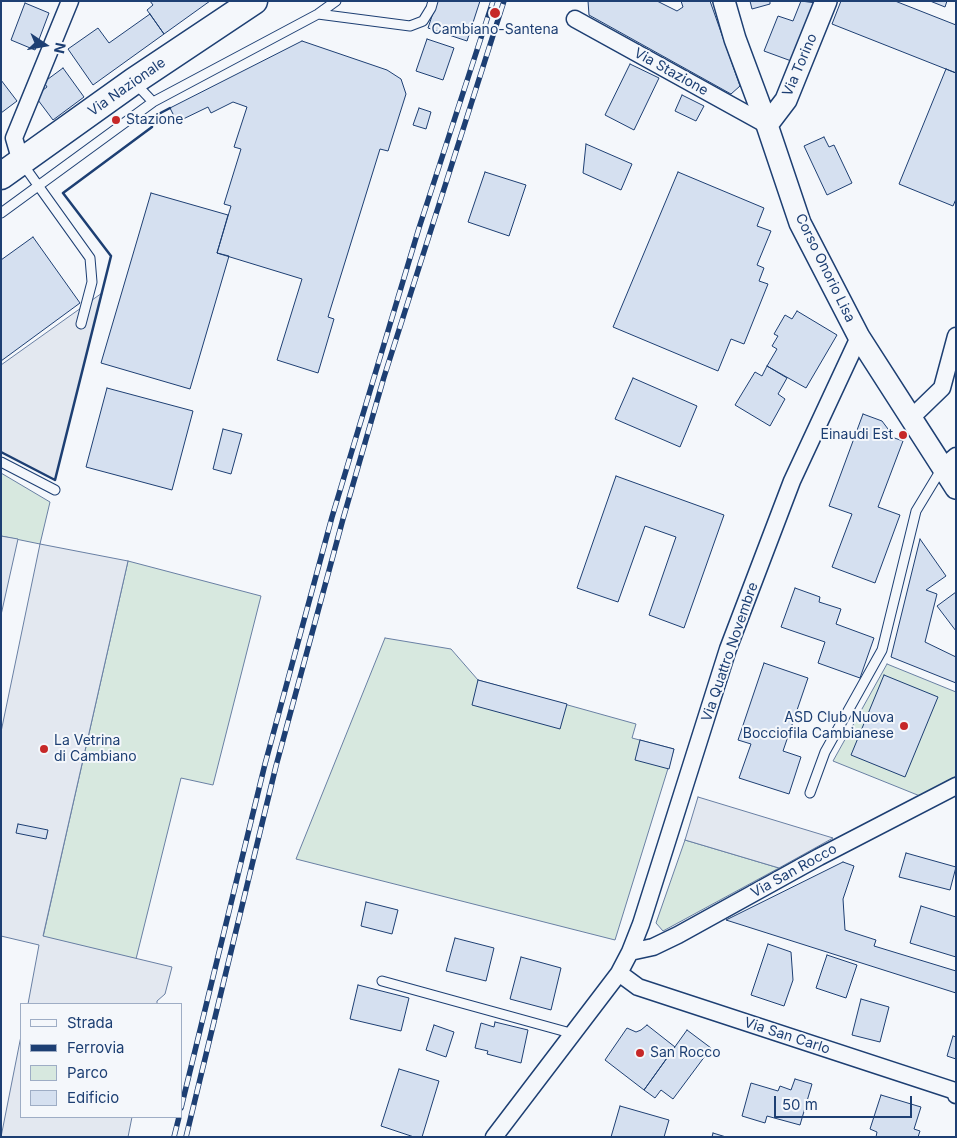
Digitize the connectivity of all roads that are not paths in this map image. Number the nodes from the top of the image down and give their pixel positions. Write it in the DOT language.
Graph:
graph roads {
  1 [pos="70,1"];
  2 [pos="336,1"];
  3 [pos="433,1"];
  4 [pos="724,1"];
  5 [pos="826,1"];
  6 [pos="250,3"];
  7 [pos="318,14"];
  8 [pos="575,19"];
  9 [pos="134,81"];
  10 [pos="153,102"];
  11 [pos="768,125"];
  12 [pos="11,169"];
  13 [pos="38,186"];
  14 [pos="1,213"];
  15 [pos="81,324"];
  16 [pos="956,336"];
  17 [pos="859,338"];
  18 [pos="910,419"];
  19 [pos="1,462"];
  20 [pos="949,462"];
  21 [pos="956,488"];
  22 [pos="56,490"];
  23 [pos="956,786"];
  24 [pos="810,793"];
  25 [pos="630,952"];
  26 [pos="619,973"];
  27 [pos="382,981"];
  28 [pos="574,1034"];
  29 [pos="956,1095"];
  30 [pos="502,1134"];
  1 -- 12 [label="street"];
  2 -- 7 [label="lane"];
  3 -- 7 [label="lane"];
  4 -- 11 [label="street, Corso Onorio Lisa"];
  5 -- 11 [label="street, Via Torino"];
  6 -- 9 [label="main road, Via Nazionale"];
  7 -- 10 [label="lane"];
  8 -- 11 [label="street, Via Stazione"];
  9 -- 10 [label="lane"];
  9 -- 12 [label="main road, Via Nazionale"];
  10 -- 13 [label="lane"];
  11 -- 17 [label="street, Corso Onorio Lisa"];
  12 -- 13 [label="lane"];
  13 -- 14 [label="lane"];
  13 -- 15 [label="lane"];
  16 -- 18 [label="street"];
  17 -- 18 [label="street, Corso Onorio Lisa"];
  17 -- 25 [label="street, Via Quattro Novembre"];
  18 -- 20 [label="street, Corso Onorio Lisa"];
  19 -- 22 [label="lane"];
  20 -- 21 [label="street, Corso Onorio Lisa"];
  20 -- 24 [label="lane"];
  23 -- 25 [label="street, Via San Rocco"];
  25 -- 26 [label="street, Via Quattro Novembre"];
  26 -- 28 [label="street, Via Quattro Novembre"];
  26 -- 29 [label="street, Via San Carlo"];
  27 -- 28 [label="lane"];
  28 -- 30 [label="street, Via Quattro Novembre"];
}
